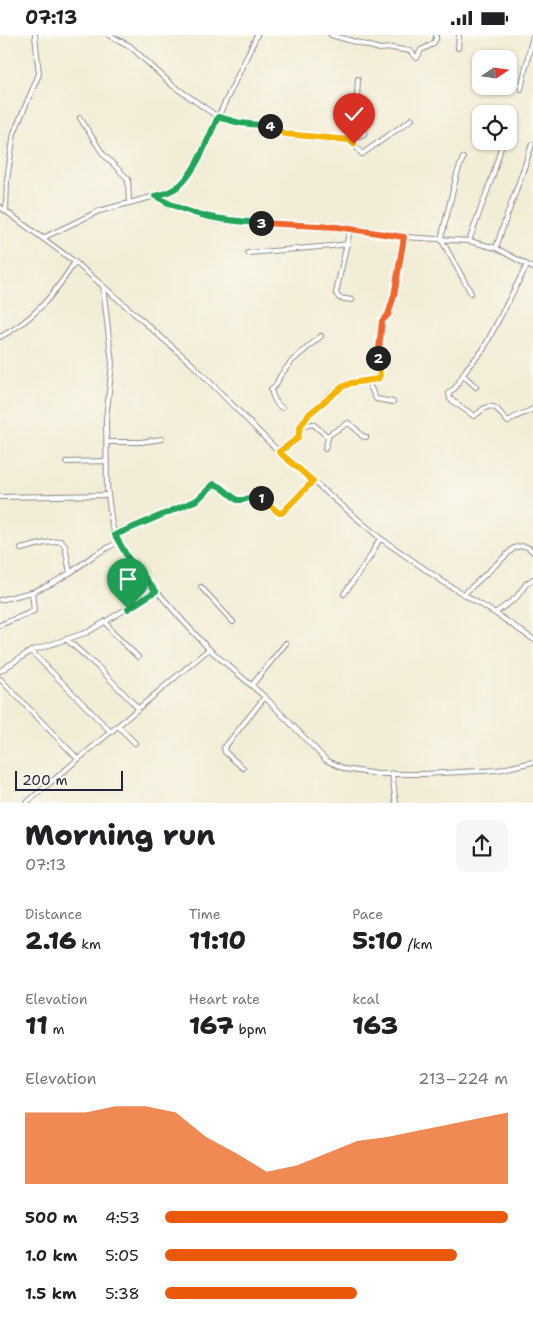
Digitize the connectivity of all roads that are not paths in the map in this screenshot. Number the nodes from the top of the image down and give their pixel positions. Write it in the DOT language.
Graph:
graph roads {
  1 [pos="35,35"];
  2 [pos="110,35"];
  3 [pos="257,35"];
  4 [pos="332,35"];
  5 [pos="436,35"];
  6 [pos="459,35"];
  7 [pos="533,35"];
  8 [pos="458,48"];
  9 [pos="358,79"];
  10 [pos="521,89"];
  11 [pos="218,117"];
  12 [pos="80,118"];
  13 [pos="412,119"];
  14 [pos="349,140"];
  15 [pos="532,144"];
  16 [pos="500,150"];
  17 [pos="464,158"];
  18 [pos="155,196"];
  19 [pos="129,203"];
  20 [pos="0,207"];
  21 [pos="6,211"];
  22 [pos="350,229"];
  23 [pos="404,237"];
  24 [pos="44,238"];
  25 [pos="442,239"];
  26 [pos="469,241"];
  27 [pos="348,244"];
  28 [pos="496,248"];
  29 [pos="248,253"];
  30 [pos="75,262"];
  31 [pos="527,265"];
  32 [pos="533,268"];
  33 [pos="103,286"];
  34 [pos="472,293"];
  35 [pos="352,300"];
  36 [pos="321,336"];
  37 [pos="0,337"];
  38 [pos="463,375"];
  39 [pos="370,381"];
  40 [pos="476,387"];
  41 [pos="393,402"];
  42 [pos="282,408"];
  43 [pos="533,409"];
  44 [pos="308,416"];
  45 [pos="313,424"];
  46 [pos="300,427"];
  47 [pos="329,435"];
  48 [pos="366,437"];
  49 [pos="162,439"];
  50 [pos="106,442"];
  51 [pos="325,449"];
  52 [pos="279,452"];
  53 [pos="107,461"];
  54 [pos="66,462"];
  55 [pos="313,481"];
  56 [pos="108,495"];
  57 [pos="0,497"];
  58 [pos="115,535"];
  59 [pos="380,538"];
  60 [pos="118,542"];
  61 [pos="20,549"];
  62 [pos="533,552"];
  63 [pos="70,573"];
  64 [pos="533,579"];
  65 [pos="201,587"];
  66 [pos="156,591"];
  67 [pos="32,592"];
  68 [pos="344,593"];
  69 [pos="464,594"];
  70 [pos="0,600"];
  71 [pos="495,613"];
  72 [pos="106,622"];
  73 [pos="233,622"];
  74 [pos="0,625"];
  75 [pos="66,639"];
  76 [pos="533,639"];
  77 [pos="286,643"];
  78 [pos="209,649"];
  79 [pos="31,651"];
  80 [pos="138,657"];
  81 [pos="0,670"];
  82 [pos="0,679"];
  83 [pos="252,685"];
  84 [pos="265,697"];
  85 [pos="138,708"];
  86 [pos="118,726"];
  87 [pos="111,732"];
  88 [pos="135,743"];
  89 [pos="77,758"];
  90 [pos="533,762"];
  91 [pos="243,768"];
  92 [pos="392,773"];
  93 [pos="25,803"];
  94 [pos="396,803"];
  1 -- 21 [label="street"];
  2 -- 11 [label="street"];
  3 -- 11 [label="street"];
  4 -- 5 [label="street"];
  6 -- 8 [label="street"];
  7 -- 10 [label="street"];
  9 -- 14 [label="street"];
  11 -- 14 [label="street"];
  11 -- 18 [label="street"];
  12 -- 19 [label="street"];
  13 -- 14 [label="street"];
  15 -- 28 [label="street"];
  16 -- 26 [label="street"];
  17 -- 25 [label="street"];
  18 -- 19 [label="street"];
  18 -- 22 [label="street"];
  19 -- 24 [label="street"];
  20 -- 21 [label="street"];
  21 -- 24 [label="street"];
  22 -- 23 [label="street"];
  22 -- 27 [label="street"];
  23 -- 25 [label="street"];
  23 -- 39 [label="street"];
  24 -- 30 [label="street"];
  25 -- 26 [label="street"];
  25 -- 34 [label="street"];
  26 -- 28 [label="street"];
  27 -- 29 [label="street"];
  27 -- 35 [label="street"];
  28 -- 31 [label="street"];
  30 -- 33 [label="street"];
  30 -- 37 [label="street"];
  31 -- 32 [label="street"];
  31 -- 38 [label="street"];
  33 -- 50 [label="street"];
  33 -- 52 [label="street"];
  36 -- 42 [label="street"];
  38 -- 40 [label="street"];
  38 -- 43 [label="street"];
  39 -- 41 [label="street"];
  39 -- 44 [label="street"];
  44 -- 45 [label="street"];
  44 -- 46 [label="street"];
  45 -- 46 [label="street"];
  45 -- 47 [label="street"];
  46 -- 52 [label="street"];
  47 -- 48 [label="street"];
  47 -- 51 [label="street"];
  49 -- 50 [label="street"];
  50 -- 53 [label="street"];
  52 -- 55 [label="street"];
  53 -- 54 [label="street"];
  53 -- 56 [label="street"];
  55 -- 58 [label="street"];
  55 -- 59 [label="street"];
  56 -- 57 [label="street"];
  56 -- 58 [label="street"];
  58 -- 60 [label="street"];
  59 -- 68 [label="street"];
  59 -- 69 [label="street"];
  60 -- 63 [label="street"];
  60 -- 66 [label="street"];
  61 -- 63 [label="street"];
  62 -- 69 [label="street"];
  63 -- 67 [label="street"];
  64 -- 71 [label="street"];
  65 -- 73 [label="street"];
  66 -- 72 [label="street"];
  66 -- 78 [label="street"];
  67 -- 70 [label="street"];
  67 -- 74 [label="street"];
  69 -- 71 [label="street"];
  71 -- 76 [label="street"];
  72 -- 75 [label="street"];
  72 -- 80 [label="street"];
  75 -- 79 [label="street"];
  75 -- 85 [label="street"];
  77 -- 83 [label="street"];
  78 -- 83 [label="street"];
  78 -- 85 [label="street"];
  79 -- 81 [label="street"];
  79 -- 87 [label="street"];
  82 -- 89 [label="street"];
  83 -- 84 [label="street"];
  84 -- 91 [label="street"];
  84 -- 92 [label="street"];
  85 -- 86 [label="street"];
  86 -- 87 [label="street"];
  86 -- 88 [label="street"];
  87 -- 89 [label="street"];
  89 -- 93 [label="street"];
  90 -- 92 [label="street"];
  92 -- 94 [label="street"];
}
